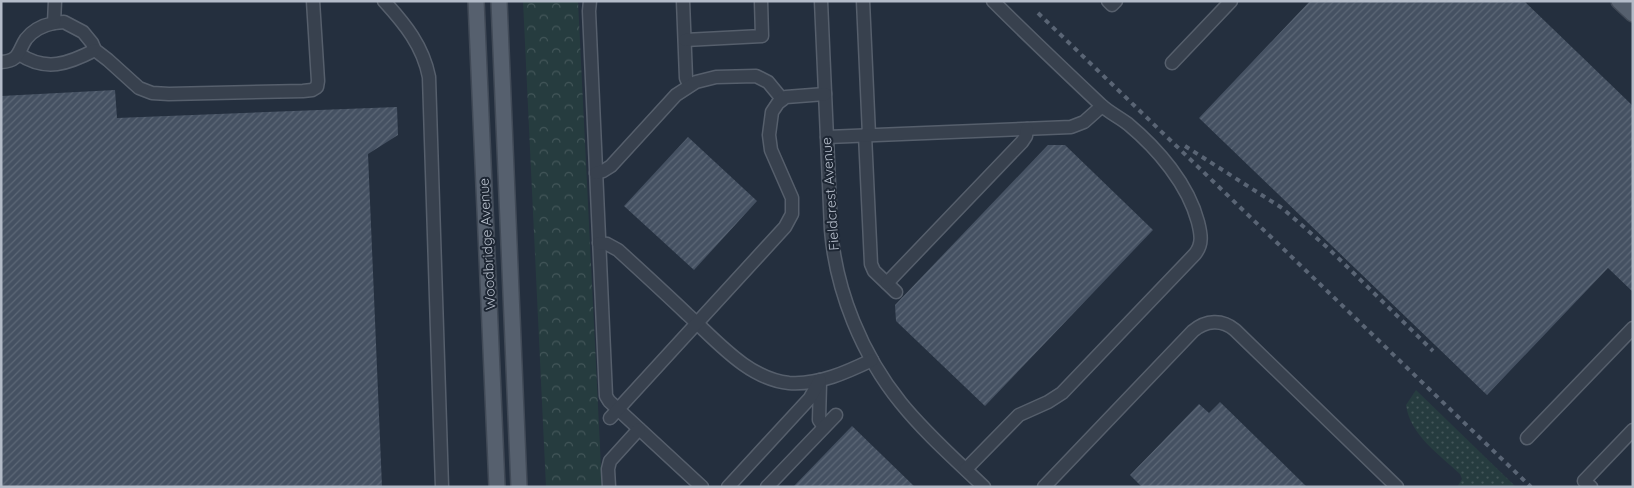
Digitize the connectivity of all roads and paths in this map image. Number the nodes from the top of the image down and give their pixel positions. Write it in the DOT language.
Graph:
graph roads {
  1 [pos="54,1"];
  2 [pos="314,1"];
  3 [pos="384,1"];
  4 [pos="476,1"];
  5 [pos="498,1"];
  6 [pos="590,1"];
  7 [pos="683,1"];
  8 [pos="761,1"];
  9 [pos="821,1"];
  10 [pos="863,1"];
  11 [pos="993,1"];
  12 [pos="1108,1"];
  13 [pos="1116,1"];
  14 [pos="1231,1"];
  15 [pos="1619,1"];
  16 [pos="1633,14"];
  17 [pos="54,23"];
  18 [pos="685,40"];
  19 [pos="95,50"];
  20 [pos="19,54"];
  21 [pos="1,62"];
  22 [pos="1172,63"];
  23 [pos="690,85"];
  24 [pos="825,94"];
  25 [pos="782,99"];
  26 [pos="1102,106"];
  27 [pos="1027,129"];
  28 [pos="867,135"];
  29 [pos="827,137"];
  30 [pos="596,173"];
  31 [pos="599,243"];
  32 [pos="697,323"];
  33 [pos="1633,328"];
  34 [pos="872,360"];
  35 [pos="820,380"];
  36 [pos="614,413"];
  37 [pos="836,415"];
  38 [pos="824,427"];
  39 [pos="639,429"];
  40 [pos="1633,430"];
  41 [pos="1527,438"];
  42 [pos="966,469"];
  43 [pos="442,487"];
  44 [pos="497,487"];
  45 [pos="519,487"];
  46 [pos="609,487"];
  47 [pos="702,487"];
  48 [pos="728,487"];
  49 [pos="767,487"];
  50 [pos="984,487"];
  51 [pos="1044,487"];
  52 [pos="1397,487"];
  53 [pos="1591,487"];
  1 -- 17 [label="street"];
  2 -- 19 [label="street"];
  3 -- 43 [label="street"];
  4 -- 44 [label="main road, Woodbridge Avenue"];
  5 -- 45 [label="main road, Woodbridge Avenue"];
  6 -- 30 [label="street"];
  7 -- 18 [label="street"];
  8 -- 18 [label="street"];
  9 -- 24 [label="street, Fieldcrest Avenue"];
  10 -- 28 [label="street"];
  11 -- 26 [label="street"];
  12 -- 13 [label="street"];
  14 -- 22 [label="street"];
  15 -- 16 [label="main road"];
  17 -- 19 [label="street"];
  17 -- 20 [label="street"];
  18 -- 23 [label="street"];
  19 -- 20 [label="street"];
  20 -- 21 [label="street"];
  23 -- 25 [label="street"];
  23 -- 30 [label="street"];
  24 -- 25 [label="street"];
  24 -- 29 [label="street, Fieldcrest Avenue"];
  25 -- 32 [label="street"];
  26 -- 27 [label="street"];
  26 -- 42 [label="street"];
  27 -- 28 [label="street"];
  27 -- 28 [label="street"];
  28 -- 29 [label="street"];
  29 -- 34 [label="street, Fieldcrest Avenue"];
  30 -- 31 [label="street"];
  31 -- 32 [label="street"];
  31 -- 36 [label="street"];
  32 -- 35 [label="street"];
  32 -- 36 [label="street"];
  33 -- 41 [label="street"];
  34 -- 35 [label="street"];
  34 -- 42 [label="street, Fieldcrest Avenue"];
  35 -- 38 [label="street"];
  35 -- 48 [label="street"];
  36 -- 39 [label="street"];
  37 -- 38 [label="street"];
  38 -- 49 [label="street"];
  39 -- 46 [label="street"];
  39 -- 47 [label="street"];
  40 -- 53 [label="street"];
  42 -- 50 [label="street, Fieldcrest Avenue"];
  51 -- 52 [label="street"];
}
